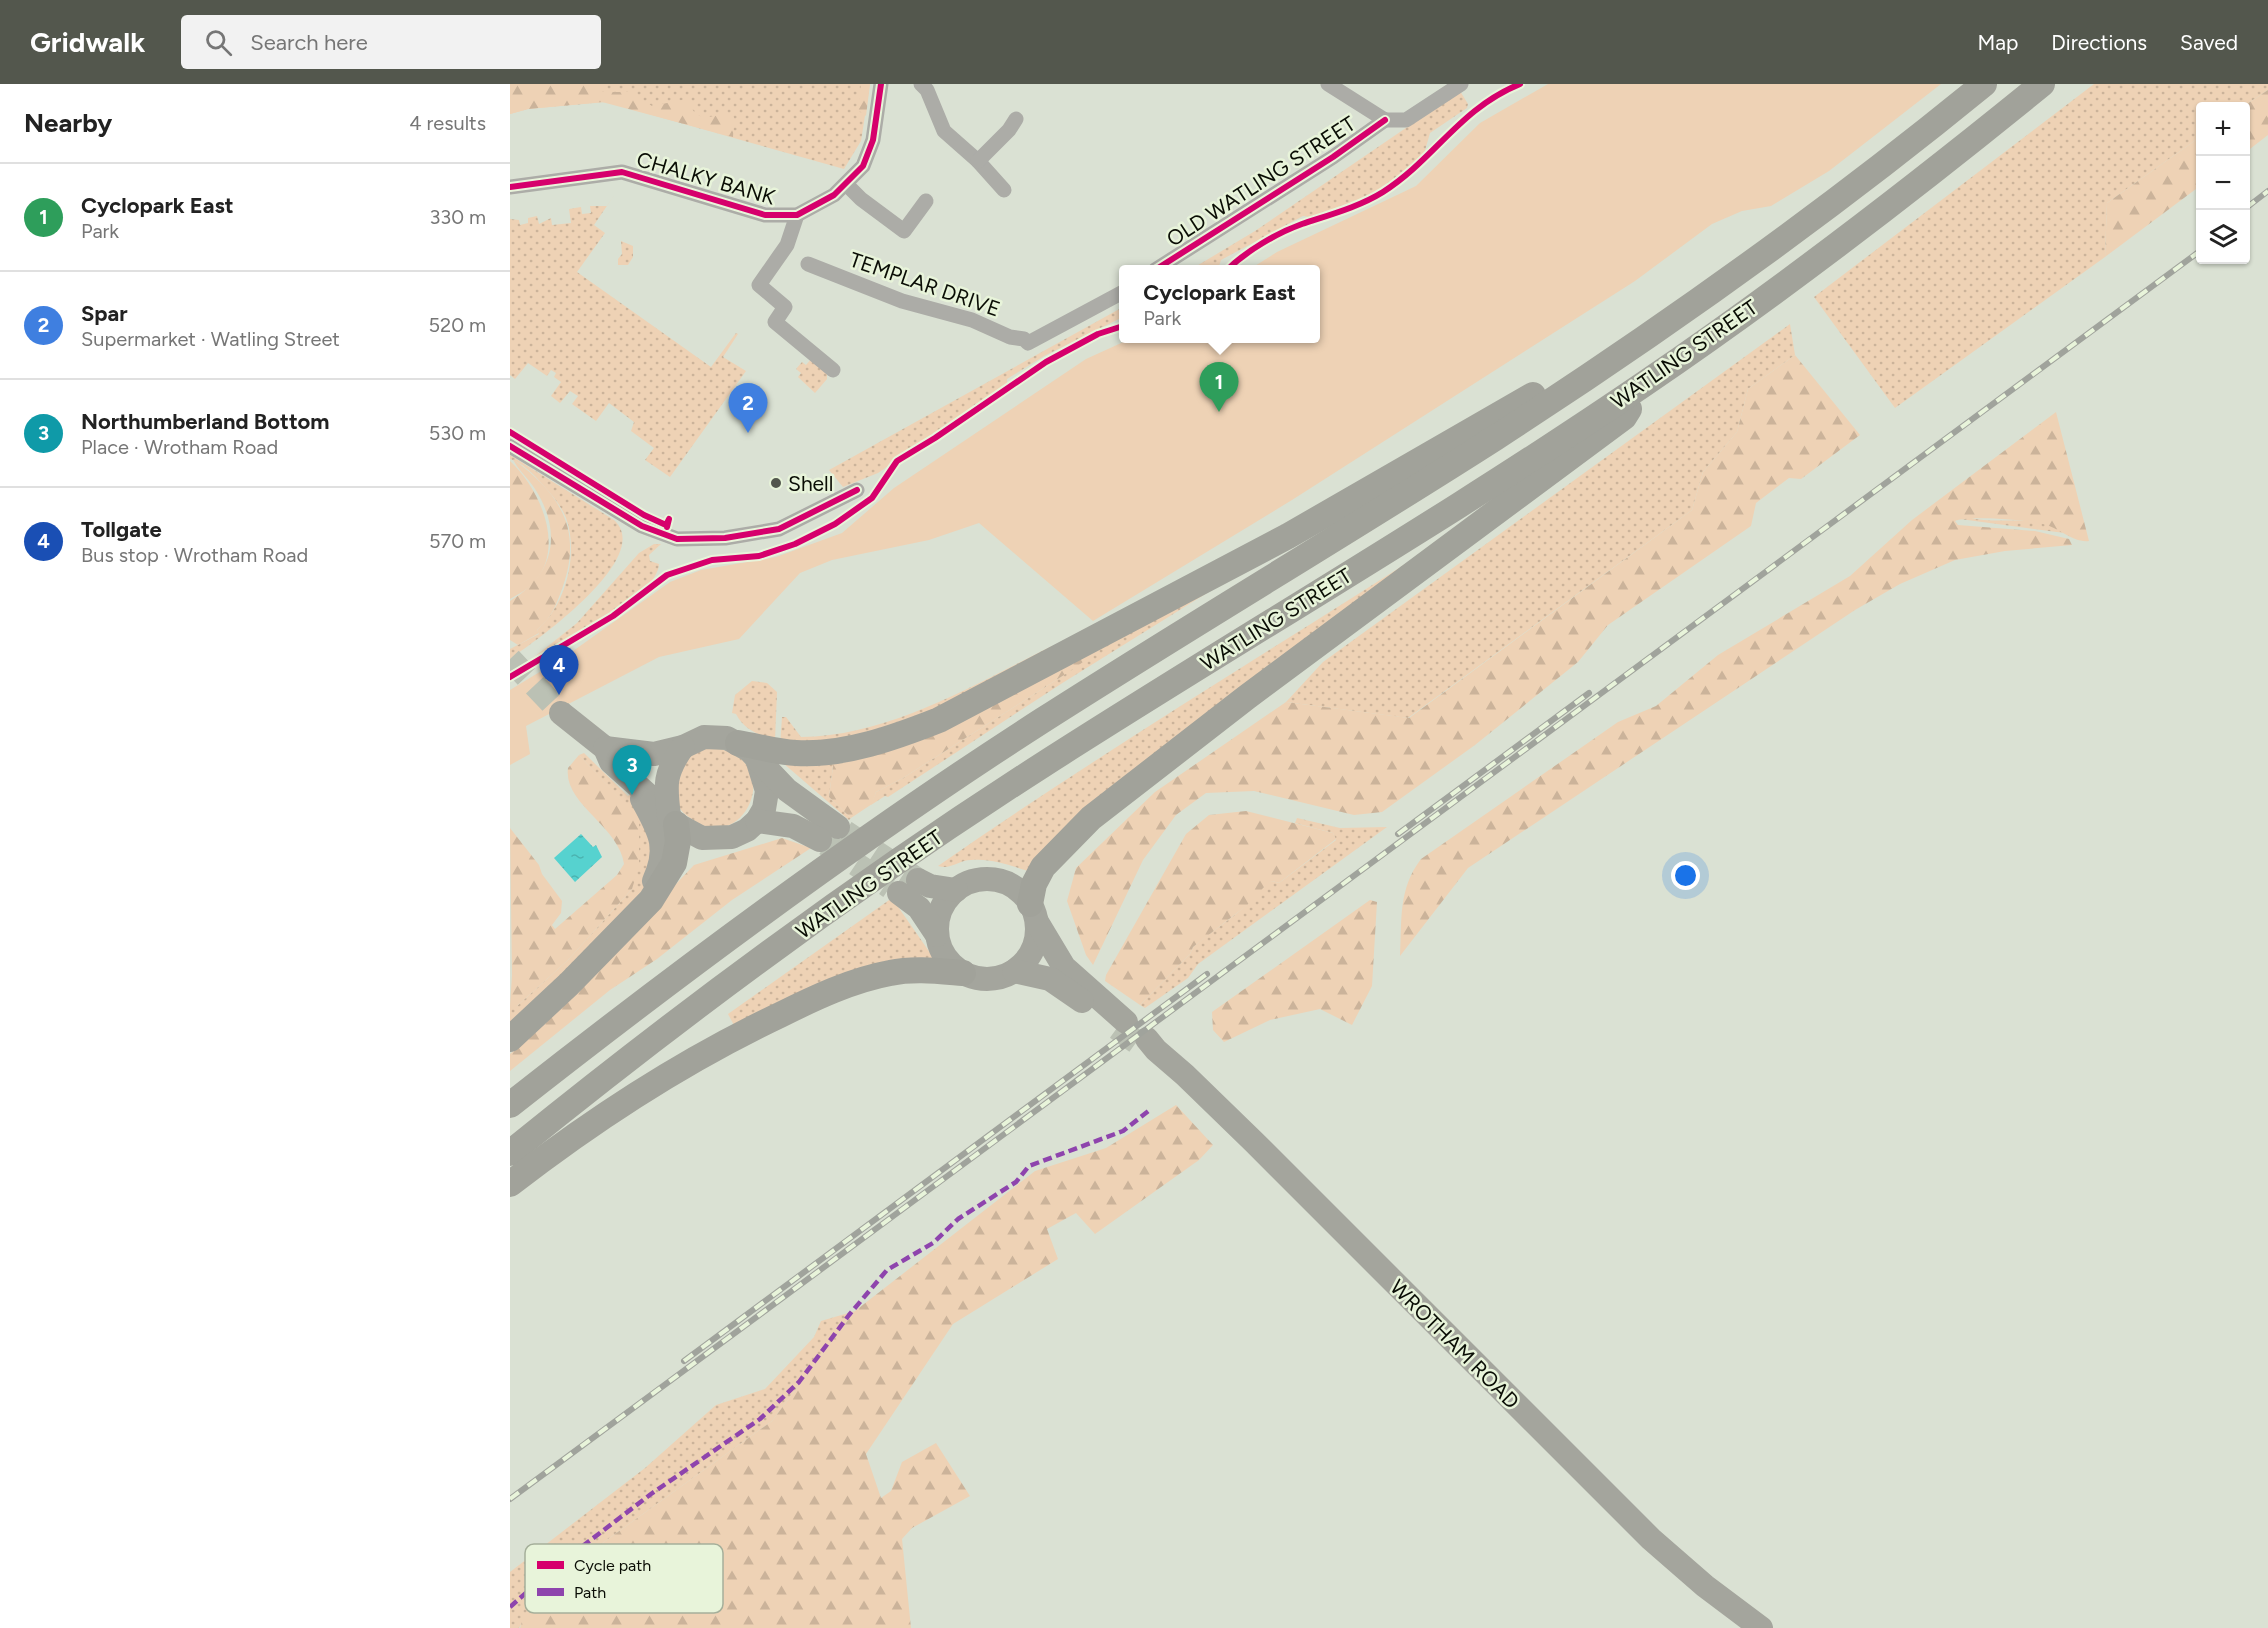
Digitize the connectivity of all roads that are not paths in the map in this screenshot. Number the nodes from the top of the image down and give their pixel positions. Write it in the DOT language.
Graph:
graph roads {
  1 [pos="881,84"];
  2 [pos="921,84"];
  3 [pos="1328,84"];
  4 [pos="1461,84"];
  5 [pos="1984,84"];
  6 [pos="2042,84"];
  7 [pos="1017,119"];
  8 [pos="1385,120"];
  9 [pos="978,161"];
  10 [pos="847,184"];
  11 [pos="510,187"];
  12 [pos="1004,190"];
  13 [pos="926,201"];
  14 [pos="797,215"];
  15 [pos="808,264"];
  16 [pos="1163,265"];
  17 [pos="1119,294"];
  18 [pos="1629,348"];
  19 [pos="833,370"];
  20 [pos="1645,383"];
  21 [pos="510,446"];
  22 [pos="857,490"];
  23 [pos="561,713"];
  24 [pos="738,743"];
  25 [pos="683,747"];
  26 [pos="605,748"];
  27 [pos="757,759"];
  28 [pos="633,780"];
  29 [pos="673,820"];
  30 [pos="757,821"];
  31 [pos="956,890"];
  32 [pos="1033,913"];
  33 [pos="628,921"];
  34 [pos="937,935"];
  35 [pos="1014,971"];
  36 [pos="963,973"];
  37 [pos="510,1039"];
  38 [pos="1147,1044"];
  39 [pos="510,1105"];
  40 [pos="510,1153"];
  41 [pos="510,1184"];
  42 [pos="1761,1628"];
  1 -- 10 [label="street, CHALKY BANK"];
  2 -- 9 [label="street"];
  3 -- 8 [label="street"];
  4 -- 8 [label="street"];
  5 -- 18 [label="highway, WATLING STREET"];
  6 -- 20 [label="highway, WATLING STREET"];
  7 -- 9 [label="street"];
  8 -- 16 [label="street, OLD WATLING STREET"];
  9 -- 12 [label="street"];
  10 -- 13 [label="street"];
  10 -- 14 [label="street, CHALKY BANK"];
  11 -- 14 [label="street, CHALKY BANK"];
  14 -- 19 [label="street, CHALKY BANK"];
  15 -- 17 [label="street, TEMPLAR DRIVE"];
  18 -- 24 [label="highway"];
  18 -- 39 [label="highway, WATLING STREET"];
  20 -- 32 [label="highway"];
  20 -- 40 [label="highway, WATLING STREET"];
  21 -- 22 [label="street"];
  23 -- 26 [label="main road"];
  24 -- 25 [label="main road"];
  24 -- 27 [label="main road"];
  25 -- 26 [label="main road"];
  25 -- 29 [label="main road"];
  26 -- 28 [label="main road"];
  27 -- 30 [label="main road"];
  27 -- 30 [label="main road"];
  28 -- 29 [label="main road"];
  28 -- 33 [label="main road"];
  29 -- 30 [label="main road"];
  29 -- 33 [label="highway"];
  31 -- 32 [label="main road"];
  31 -- 34 [label="main road"];
  31 -- 34 [label="main road"];
  32 -- 35 [label="main road"];
  32 -- 35 [label="main road"];
  33 -- 37 [label="highway"];
  34 -- 36 [label="main road"];
  35 -- 36 [label="main road"];
  36 -- 41 [label="highway"];
  38 -- 42 [label="main road, WROTHAM ROAD"];
}
